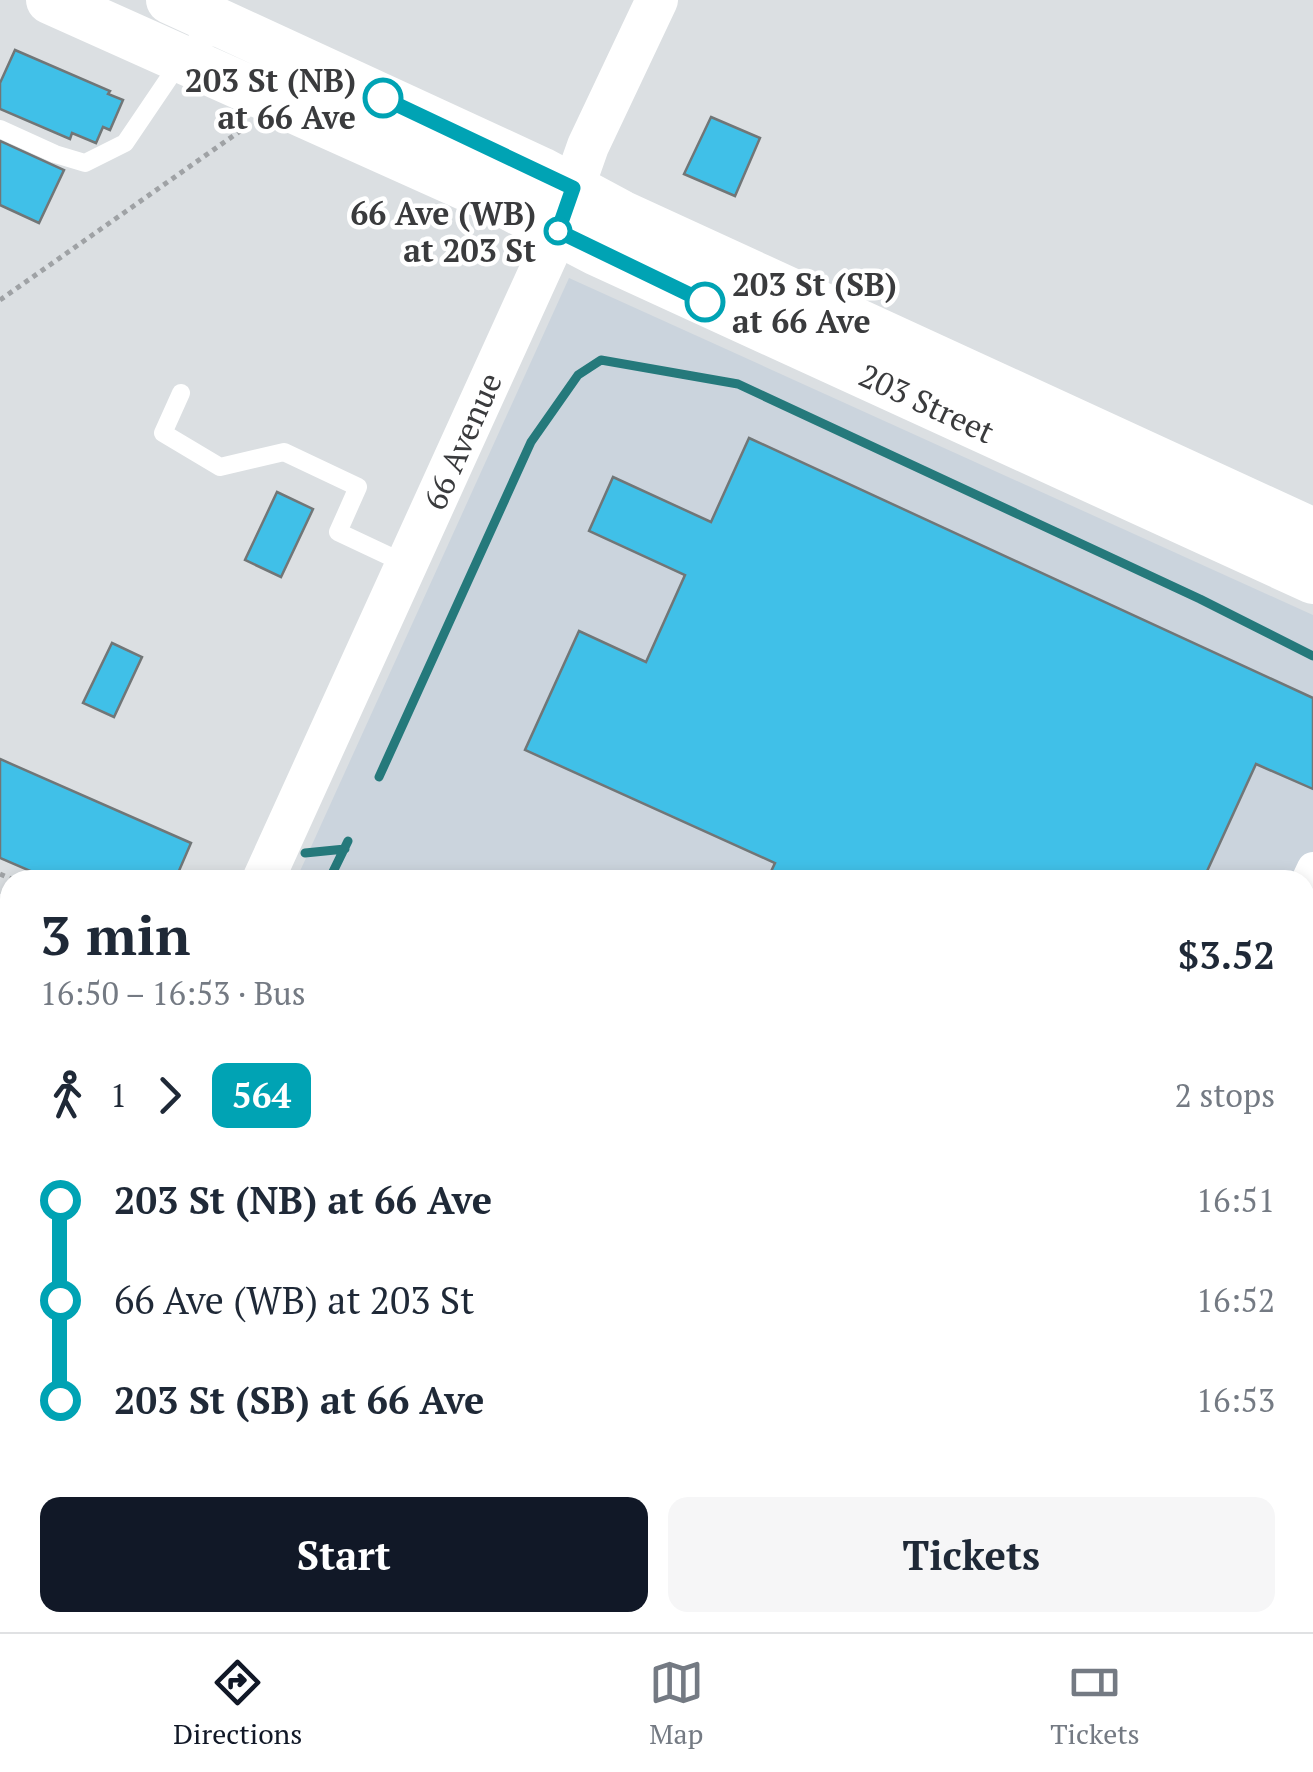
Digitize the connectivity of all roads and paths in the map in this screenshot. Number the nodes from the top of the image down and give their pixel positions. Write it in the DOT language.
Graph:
graph roads {
  1 [pos="50,0"];
  2 [pos="170,0"];
  3 [pos="657,0"];
  4 [pos="239,32"];
  5 [pos="180,58"];
  6 [pos="245,128"];
  7 [pos="0,130"];
  8 [pos="566,210"];
  9 [pos="0,300"];
  10 [pos="181,393"];
  11 [pos="1313,532"];
  12 [pos="406,564"];
  13 [pos="1313,580"];
  14 [pos="268,870"];
  1 -- 5 [label="main road, 203 Street"];
  2 -- 4 [label="main road, 203 Street"];
  3 -- 8 [label="street, 66 Avenue"];
  4 -- 5 [label="lane"];
  4 -- 8 [label="main road, 203 Street"];
  5 -- 7 [label="lane"];
  5 -- 8 [label="main road, 203 Street"];
  6 -- 9 [label="path"];
  8 -- 11 [label="main road, 203 Street"];
  8 -- 12 [label="street, 66 Avenue"];
  8 -- 13 [label="main road, 203 Street"];
  10 -- 12 [label="lane"];
  12 -- 14 [label="street, 66 Avenue"];
}
